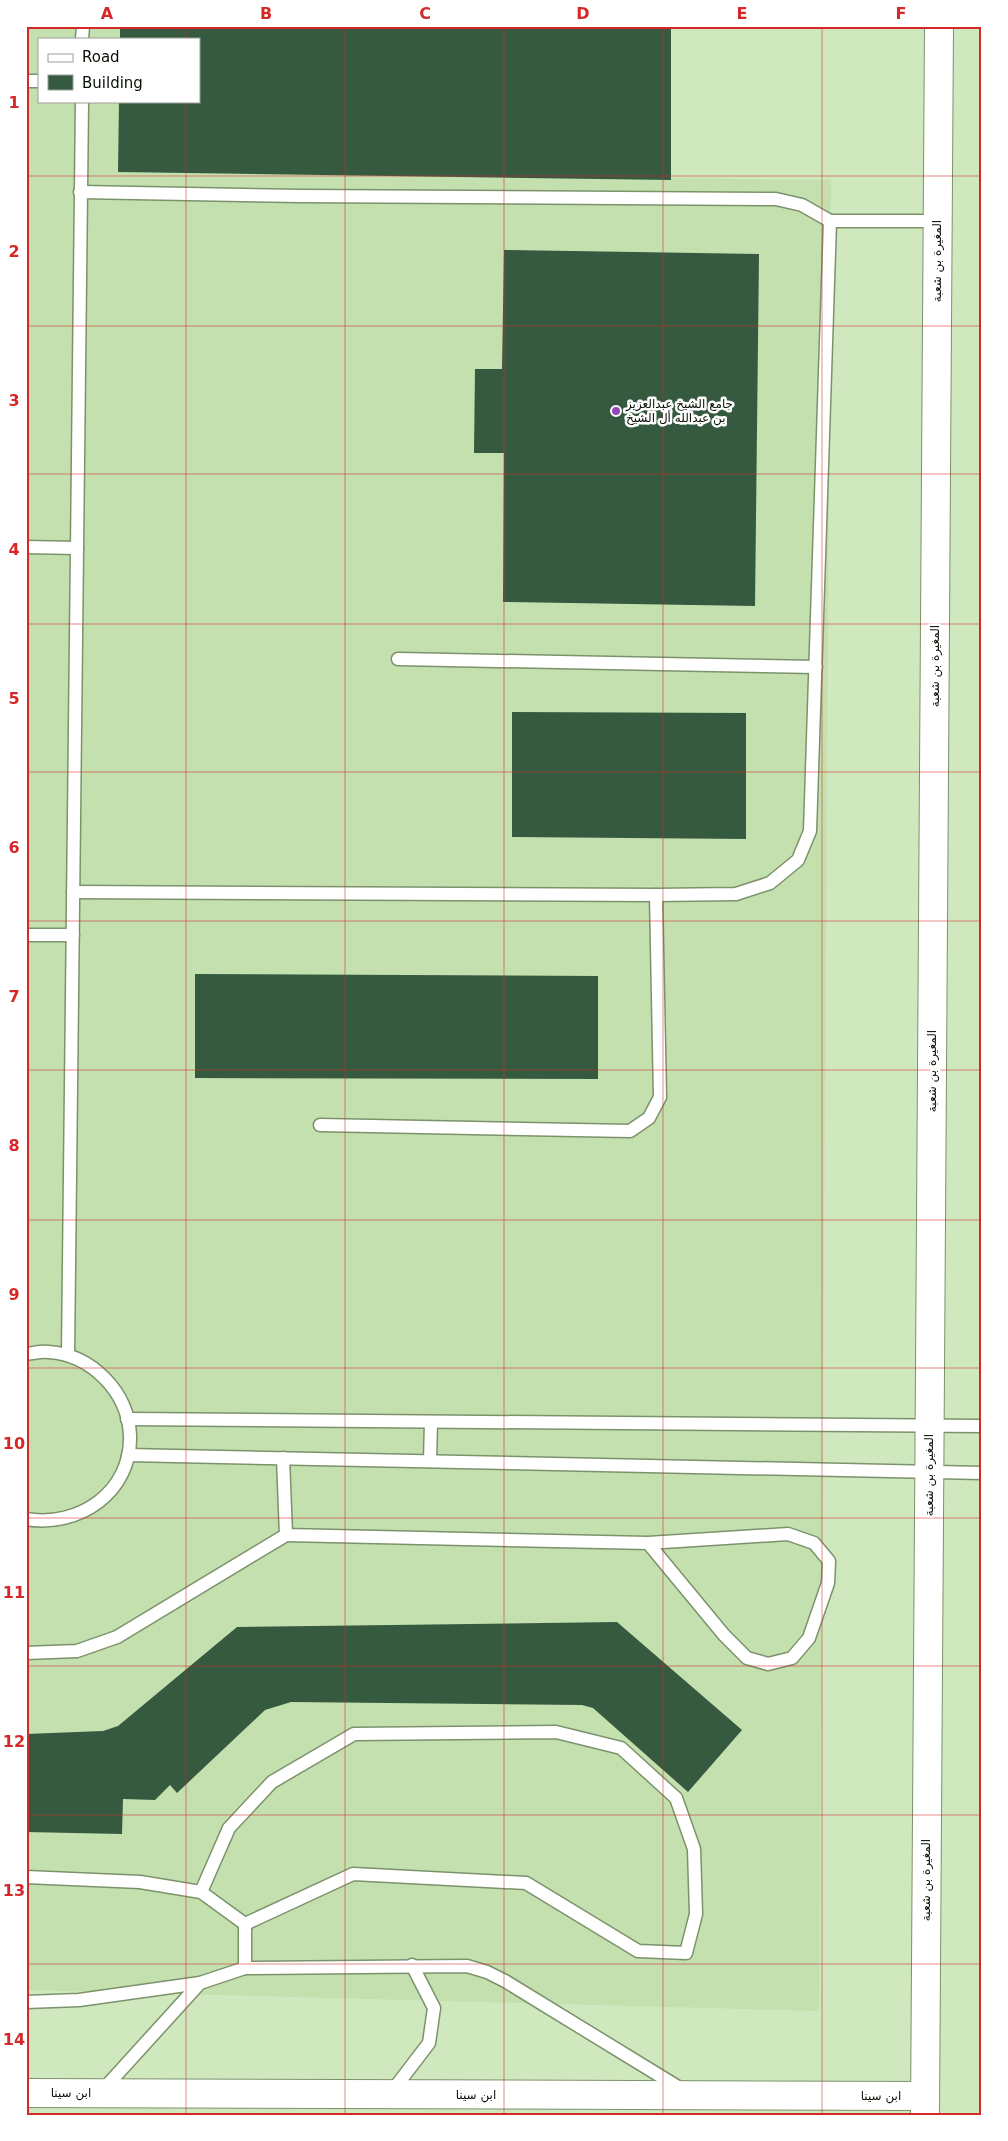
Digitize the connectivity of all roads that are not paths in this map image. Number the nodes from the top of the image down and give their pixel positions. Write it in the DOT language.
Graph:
graph roads {
  1 [pos="939,26"];
  2 [pos="82,102"];
  3 [pos="80,192"];
  4 [pos="830,221"];
  5 [pos="938,221"];
  6 [pos="26,547"];
  7 [pos="77,548"];
  8 [pos="398,659"];
  9 [pos="816,667"];
  10 [pos="73,892"];
  11 [pos="656,895"];
  12 [pos="26,935"];
  13 [pos="73,935"];
  14 [pos="320,1125"];
  15 [pos="26,1354"];
  16 [pos="68,1355"];
  17 [pos="127,1419"];
  18 [pos="431,1422"];
  19 [pos="930,1425"];
  20 [pos="982,1426"];
  21 [pos="128,1454"];
  22 [pos="283,1458"];
  23 [pos="430,1461"];
  24 [pos="929,1472"];
  25 [pos="982,1473"];
  26 [pos="26,1519"];
  27 [pos="286,1535"];
  28 [pos="648,1543"];
  29 [pos="26,1653"];
  30 [pos="26,1877"];
  31 [pos="201,1892"];
  32 [pos="245,1924"];
  33 [pos="412,1965"];
  34 [pos="245,1968"];
  35 [pos="200,1983"];
  36 [pos="26,2002"];
  37 [pos="26,2093"];
  38 [pos="100,2094"];
  39 [pos="389,2094"];
  40 [pos="691,2096"];
  41 [pos="925,2105"];
  1 -- 5 [label="street, المغيرة بن شعبة"];
  2 -- 3 [label="lane"];
  3 -- 4 [label="lane"];
  3 -- 7 [label="lane"];
  4 -- 5 [label="lane"];
  4 -- 9 [label="lane"];
  5 -- 19 [label="street, المغيرة بن شعبة"];
  6 -- 7 [label="lane"];
  7 -- 10 [label="lane"];
  8 -- 9 [label="lane"];
  9 -- 11 [label="lane"];
  10 -- 11 [label="lane"];
  10 -- 13 [label="lane"];
  11 -- 14 [label="lane"];
  12 -- 13 [label="lane"];
  13 -- 16 [label="lane"];
  15 -- 16 [label="lane"];
  16 -- 17 [label="lane"];
  17 -- 18 [label="lane"];
  17 -- 21 [label="lane"];
  18 -- 19 [label="lane"];
  18 -- 23 [label="lane"];
  19 -- 20 [label="lane"];
  19 -- 24 [label="street, المغيرة بن شعبة"];
  21 -- 22 [label="lane"];
  21 -- 26 [label="lane"];
  22 -- 23 [label="lane"];
  22 -- 27 [label="lane"];
  23 -- 24 [label="lane"];
  24 -- 25 [label="lane"];
  24 -- 41 [label="street, المغيرة بن شعبة"];
  27 -- 28 [label="lane"];
  27 -- 29 [label="lane"];
  28 -- 28 [label="lane"];
  30 -- 31 [label="lane"];
  31 -- 32 [label="lane"];
  31 -- 32 [label="lane"];
  32 -- 34 [label="lane"];
  33 -- 34 [label="lane"];
  33 -- 39 [label="lane"];
  33 -- 40 [label="lane"];
  34 -- 35 [label="lane"];
  35 -- 36 [label="lane"];
  35 -- 38 [label="lane"];
  37 -- 38 [label="street, ابن سينا"];
  38 -- 39 [label="street, ابن سينا"];
  39 -- 40 [label="street, ابن سينا"];
  40 -- 41 [label="street, ابن سينا"];
}
